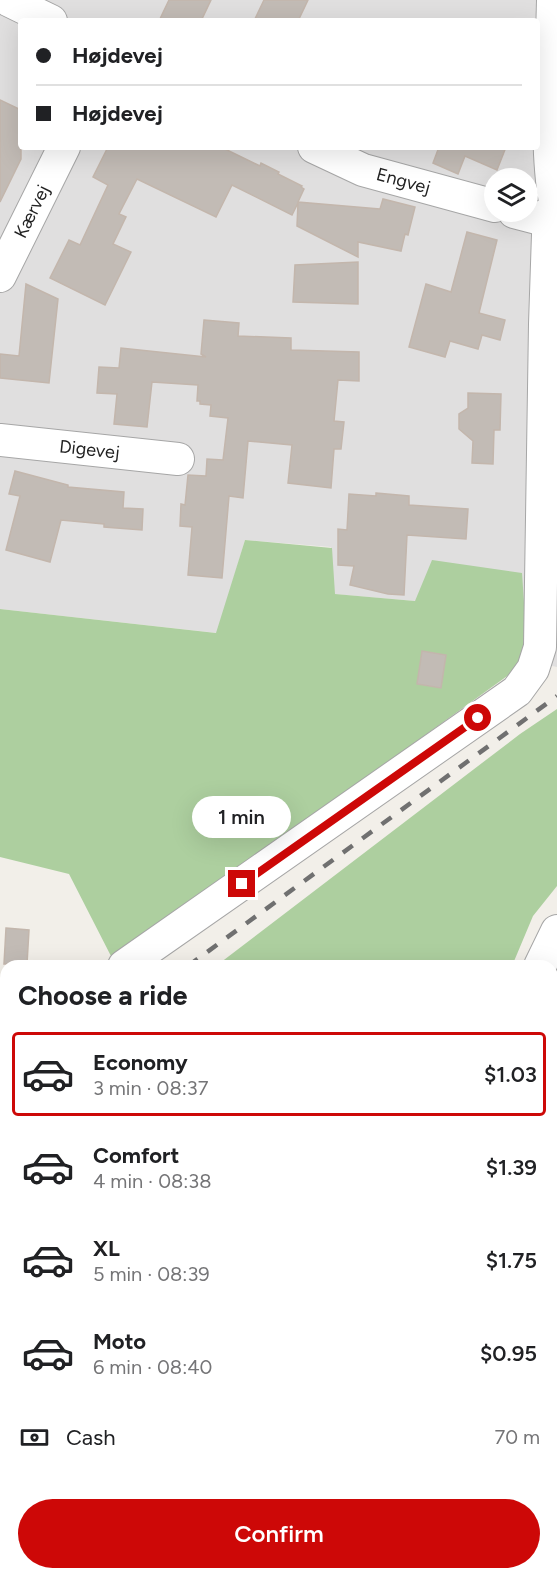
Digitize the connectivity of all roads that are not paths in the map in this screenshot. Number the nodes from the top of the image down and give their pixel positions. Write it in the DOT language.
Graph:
graph roads {
  1 [pos="8,0"];
  2 [pos="553,0"];
  3 [pos="45,18"];
  4 [pos="63,150"];
  5 [pos="320,150"];
  6 [pos="484,203"];
  7 [pos="557,212"];
  8 [pos="538,218"];
  9 [pos="0,276"];
  10 [pos="0,440"];
  11 [pos="178,459"];
  12 [pos="557,931"];
  13 [pos="133,960"];
  14 [pos="543,960"];
  1 -- 3 [label="street"];
  2 -- 7 [label="street"];
  4 -- 9 [label="street, Kærvej"];
  5 -- 6 [label="street, Engvej"];
  7 -- 8 [label="street"];
  7 -- 13 [label="street"];
  10 -- 11 [label="street, Digevej"];
  12 -- 14 [label="street"];
}
